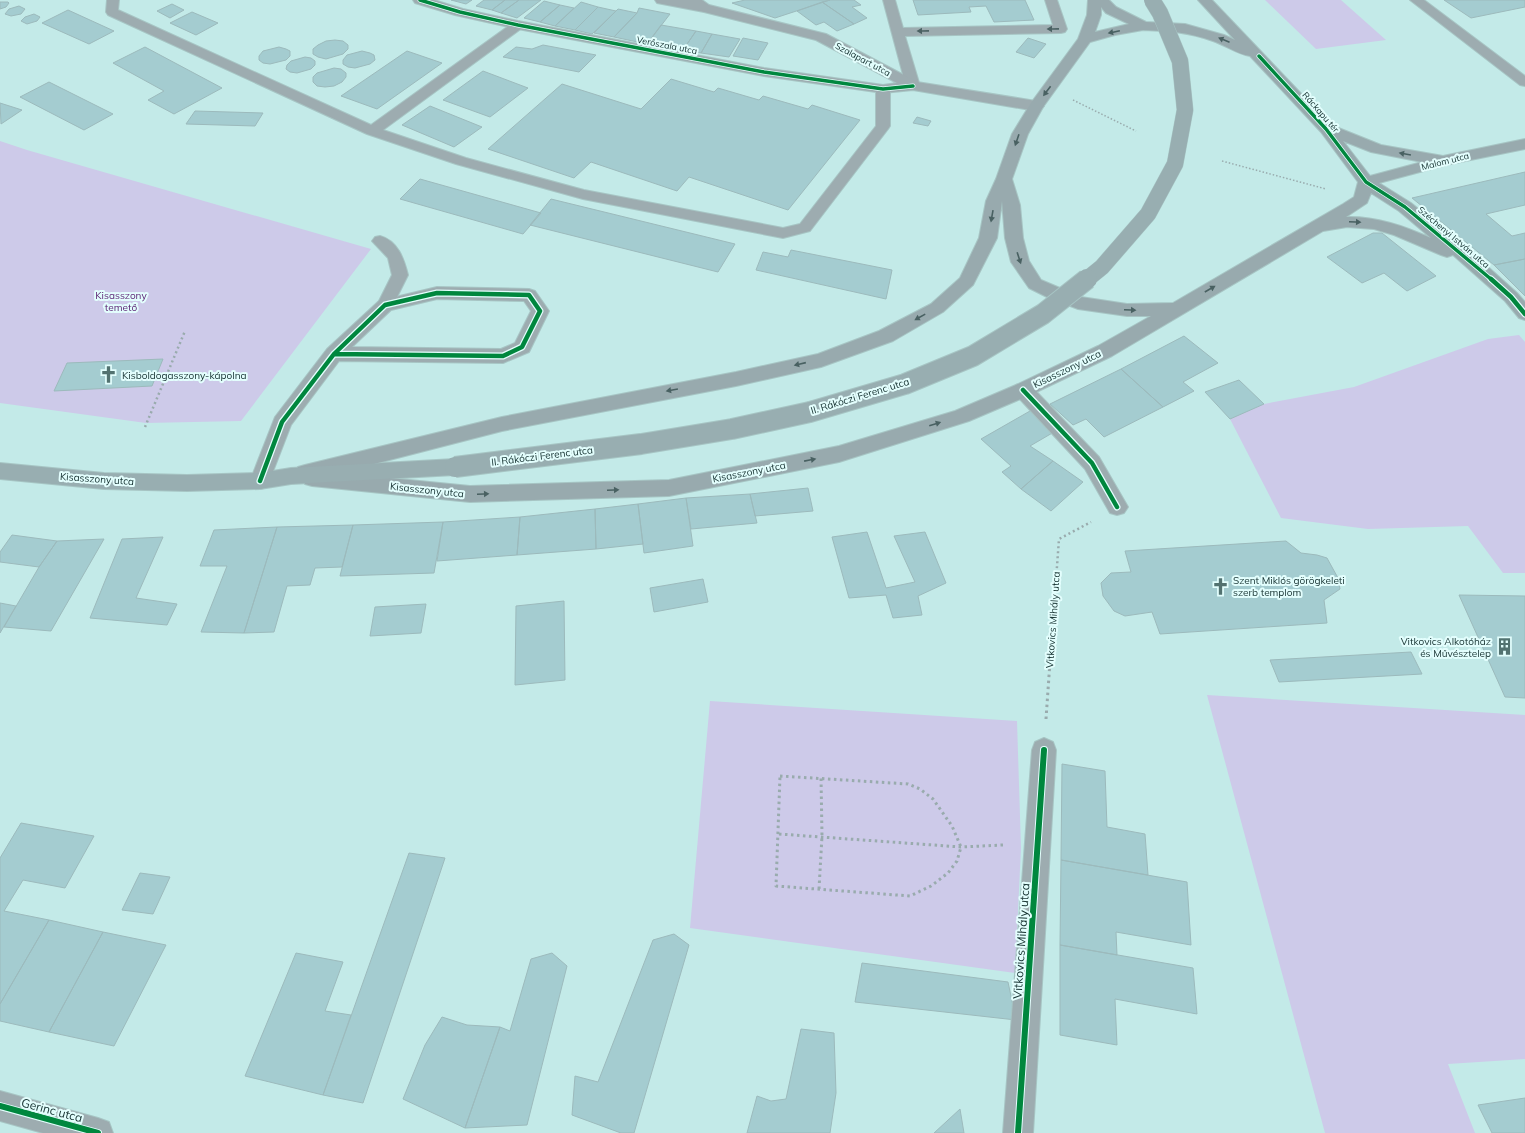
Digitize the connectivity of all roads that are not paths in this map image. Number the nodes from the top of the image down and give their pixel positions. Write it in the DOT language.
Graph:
graph roads {
  1 [pos="113,0"];
  2 [pos="420,0"];
  3 [pos="662,0"];
  4 [pos="889,0"];
  5 [pos="1051,0"];
  6 [pos="1095,0"];
  7 [pos="1102,0"];
  8 [pos="1152,0"];
  9 [pos="1205,0"];
  10 [pos="1416,0"];
  11 [pos="699,4"];
  12 [pos="518,25"];
  13 [pos="1143,26"];
  14 [pos="898,32"];
  15 [pos="1085,39"];
  16 [pos="1259,56"];
  17 [pos="1525,82"];
  18 [pos="913,86"];
  19 [pos="883,89"];
  20 [pos="1036,106"];
  21 [pos="1326,129"];
  22 [pos="372,131"];
  23 [pos="1525,144"];
  24 [pos="1444,161"];
  25 [pos="1004,179"];
  26 [pos="1366,182"];
  27 [pos="1316,227"];
  28 [pos="380,240"];
  29 [pos="1472,262"];
  30 [pos="385,304"];
  31 [pos="1176,308"];
  32 [pos="1525,314"];
  33 [pos="334,354"];
  34 [pos="1023,390"];
  35 [pos="0,471"];
  36 [pos="291,476"];
  37 [pos="260,481"];
  38 [pos="1117,507"];
  39 [pos="1044,750"];
  40 [pos="0,1106"];
  41 [pos="98,1133"];
  42 [pos="1018,1133"];
  1 -- 22 [label="lane"];
  2 -- 12 [label="street, Verőszala utca"];
  3 -- 11 [label="street, Szalapart utca"];
  4 -- 14 [label="lane"];
  5 -- 14 [label="lane, one-way"];
  6 -- 15 [label="main road"];
  7 -- 13 [label="main road"];
  8 -- 36 [label="main road, II. Rákóczi Ferenc utca, bridge"];
  9 -- 16 [label="main road"];
  10 -- 17 [label="lane"];
  11 -- 18 [label="street, Szalapart utca"];
  12 -- 19 [label="street, Verőszala utca"];
  12 -- 22 [label="lane"];
  13 -- 15 [label="main road, Ráckapu tér, one-way"];
  16 -- 13 [label="main road, Ráckapu tér, one-way"];
  14 -- 18 [label="lane"];
  15 -- 20 [label="main road, one-way"];
  16 -- 21 [label="main road, Ráckapu tér"];
  18 -- 19 [label="street, Verőszala utca"];
  18 -- 20 [label="street, Szalapart utca"];
  19 -- 22 [label="lane"];
  20 -- 25 [label="main road, one-way"];
  24 -- 21 [label="main road, one-way"];
  21 -- 26 [label="main road, Ráckapu tér"];
  23 -- 24 [label="main road, Malom utca"];
  24 -- 26 [label="main road, Malom utca"];
  25 -- 31 [label="main road, one-way"];
  25 -- 36 [label="main road, Kisasszony utca, one-way"];
  26 -- 27 [label="main road"];
  26 -- 29 [label="main road, Széchenyi István utca"];
  27 -- 29 [label="main road, one-way"];
  31 -- 27 [label="main road, one-way"];
  28 -- 30 [label="lane"];
  29 -- 32 [label="main road, Széchenyi István utca"];
  30 -- 33 [label="street"];
  30 -- 33 [label="street"];
  31 -- 34 [label="main road, Kisasszony utca"];
  33 -- 37 [label="street"];
  36 -- 34 [label="main road, Kisasszony utca, one-way"];
  34 -- 38 [label="street"];
  35 -- 37 [label="main road, Kisasszony utca"];
  36 -- 37 [label="main road, Kisasszony utca"];
  39 -- 42 [label="street, Vitkovics Mihály utca"];
  40 -- 41 [label="street, Gerinc utca"];
}
